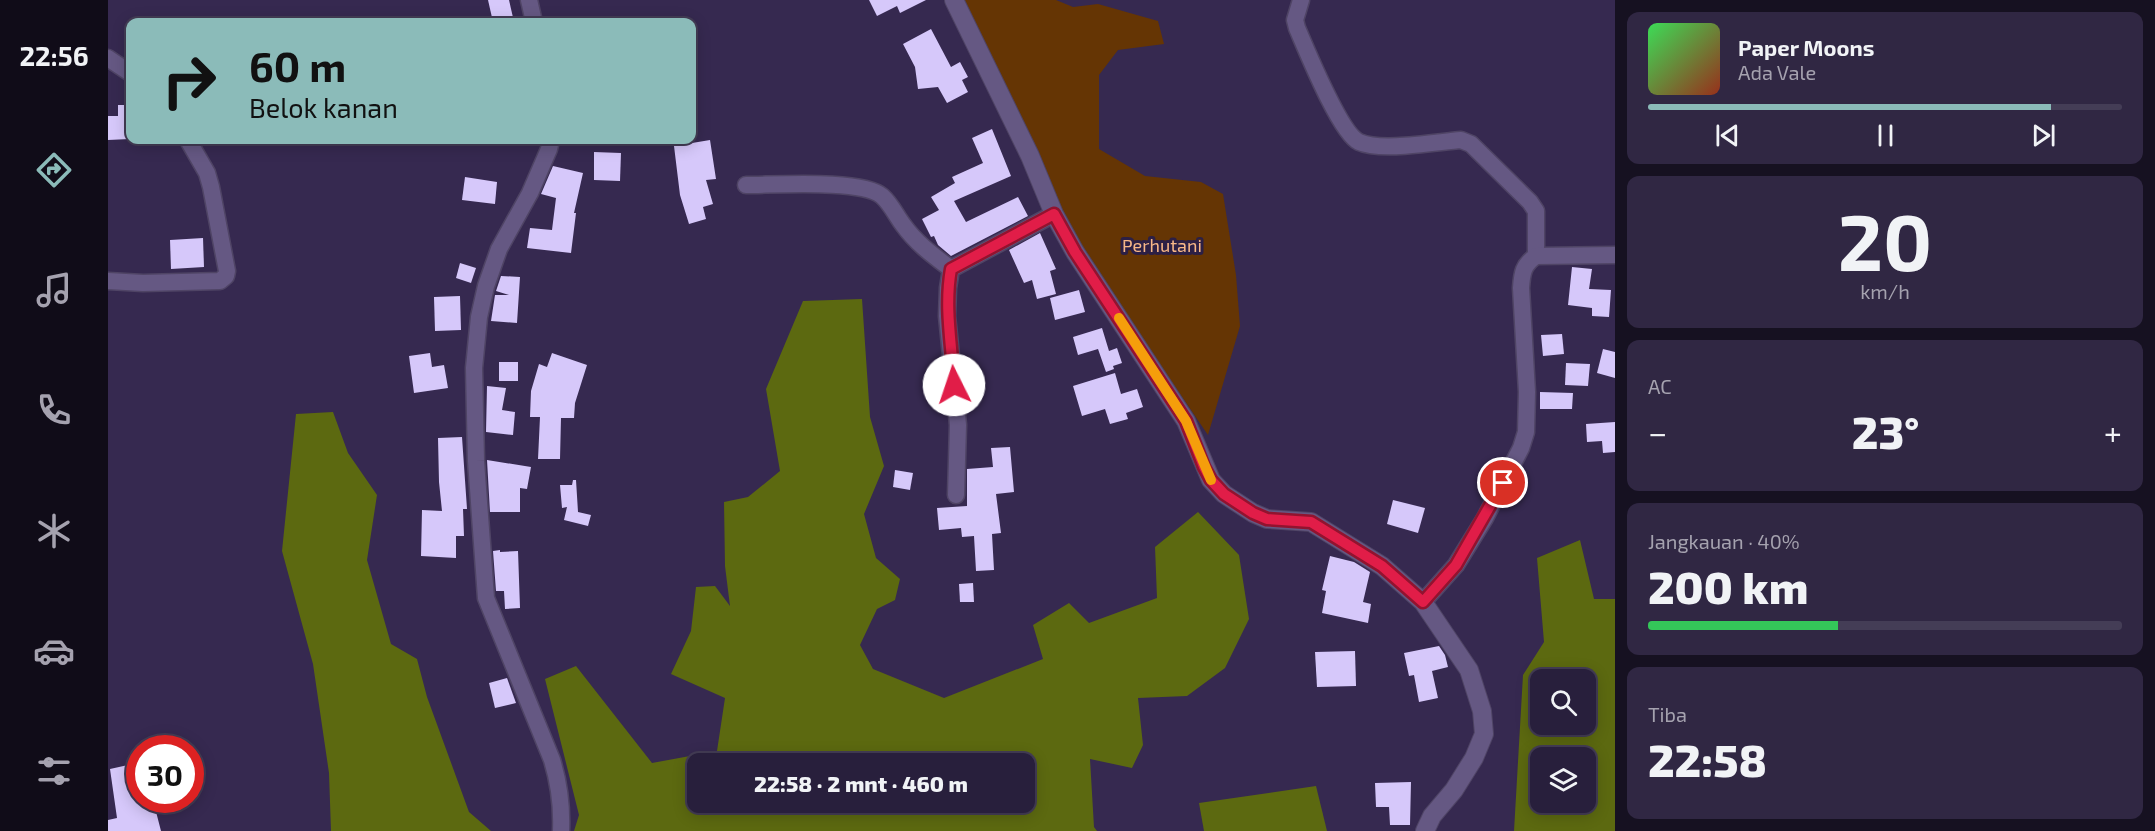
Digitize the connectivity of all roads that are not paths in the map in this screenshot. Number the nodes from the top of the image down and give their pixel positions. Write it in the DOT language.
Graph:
graph roads {
  1 [pos="529,0"];
  2 [pos="954,0"];
  3 [pos="1301,0"];
  4 [pos="533,18"];
  5 [pos="108,58"];
  6 [pos="126,70"];
  7 [pos="190,144"];
  8 [pos="550,144"];
  9 [pos="746,185"];
  10 [pos="1054,214"];
  11 [pos="1615,255"];
  12 [pos="1536,256"];
  13 [pos="951,269"];
  14 [pos="108,281"];
  15 [pos="956,495"];
  16 [pos="1423,602"];
  17 [pos="561,831"];
  18 [pos="1425,831"];
  1 -- 4 [label="street"];
  2 -- 10 [label="street"];
  3 -- 12 [label="street"];
  5 -- 6 [label="street"];
  7 -- 14 [label="street"];
  8 -- 17 [label="street"];
  9 -- 13 [label="street"];
  10 -- 13 [label="street"];
  10 -- 16 [label="street"];
  11 -- 12 [label="street"];
  12 -- 16 [label="street"];
  13 -- 15 [label="street"];
  16 -- 18 [label="street"];
}
